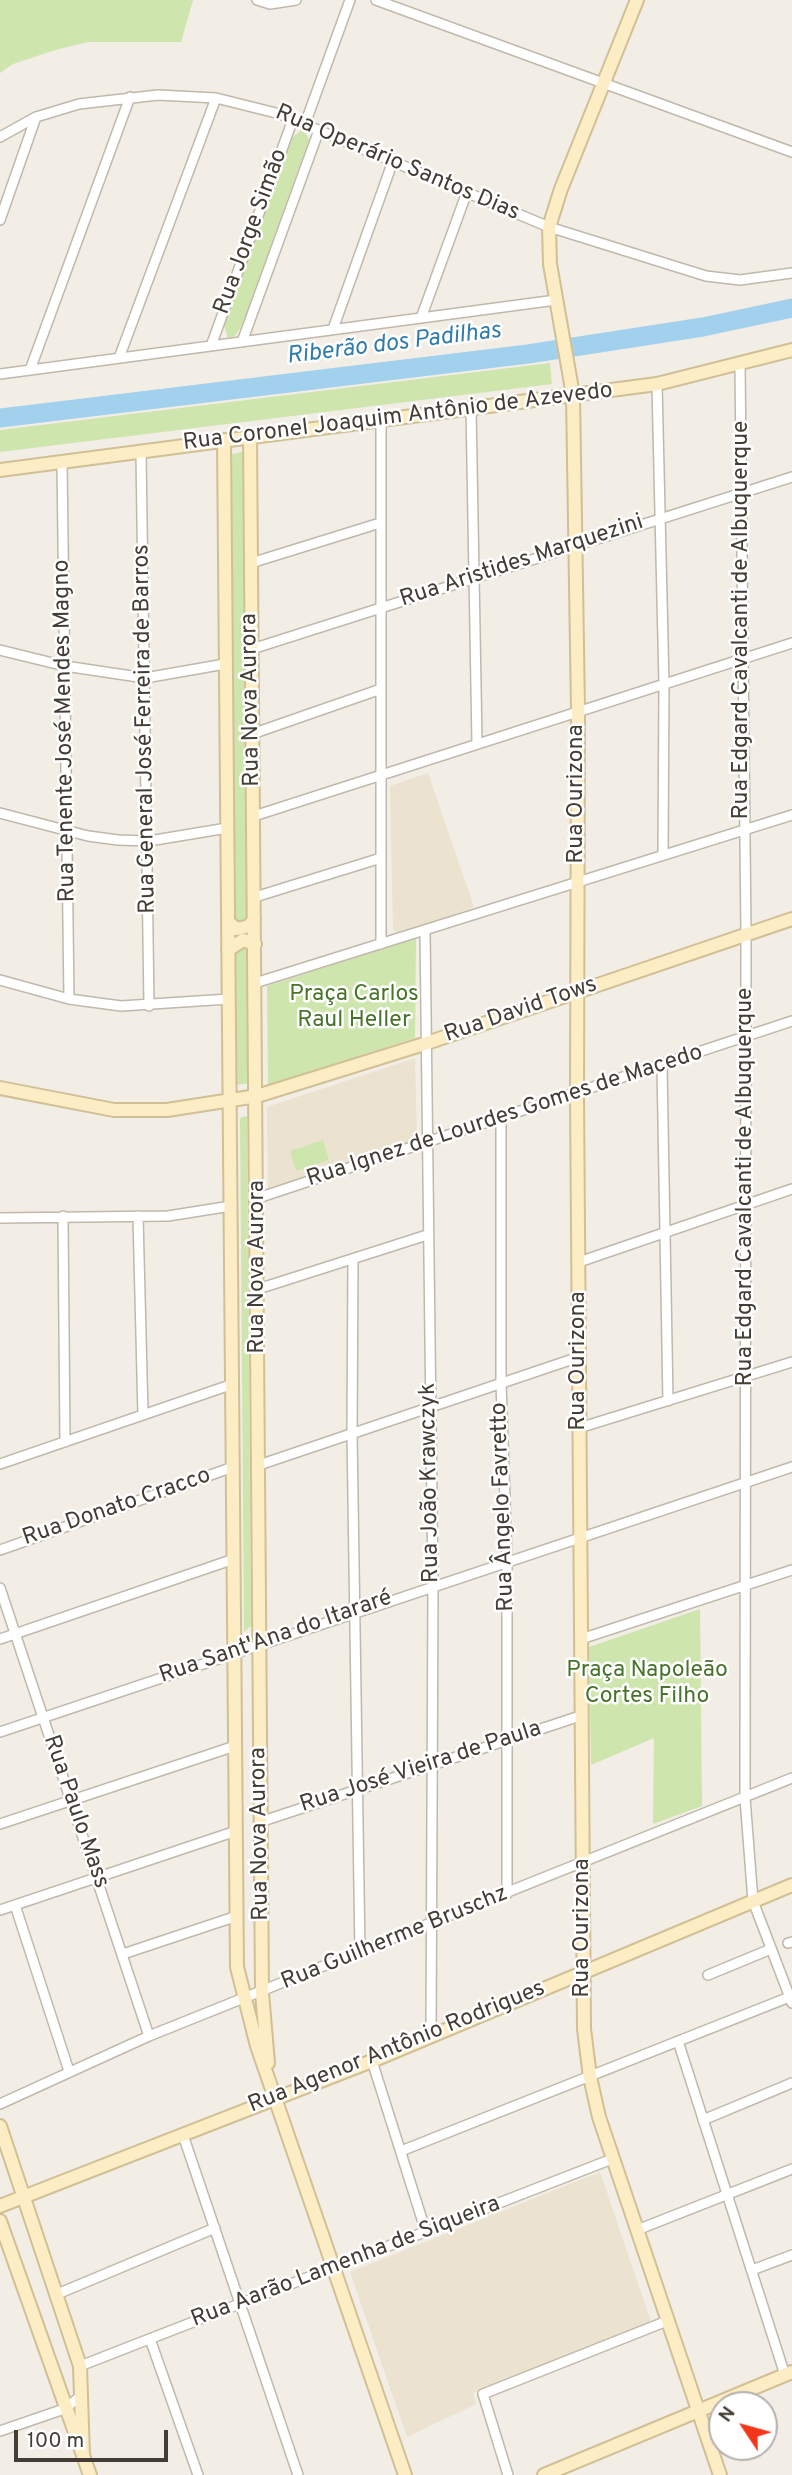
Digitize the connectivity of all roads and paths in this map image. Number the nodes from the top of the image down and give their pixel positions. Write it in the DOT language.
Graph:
graph roads {
  1 [pos="257,0"];
  2 [pos="296,0"];
  3 [pos="350,0"];
  4 [pos="376,0"];
  5 [pos="637,0"];
  6 [pos="270,2"];
  7 [pos="603,85"];
  8 [pos="130,97"];
  9 [pos="216,98"];
  10 [pos="36,117"];
  11 [pos="293,119"];
  12 [pos="305,124"];
  13 [pos="318,130"];
  14 [pos="0,137"];
  15 [pos="792,152"];
  16 [pos="393,161"];
  17 [pos="467,192"];
  18 [pos="0,220"];
  19 [pos="549,227"];
  20 [pos="792,272"];
  21 [pos="556,300"];
  22 [pos="421,317"];
  23 [pos="333,330"];
  24 [pos="242,342"];
  25 [pos="211,346"];
  26 [pos="792,350"];
  27 [pos="119,358"];
  28 [pos="740,363"];
  29 [pos="30,370"];
  30 [pos="0,374"];
  31 [pos="657,384"];
  32 [pos="573,395"];
  33 [pos="558,397"];
  34 [pos="471,407"];
  35 [pos="573,415"];
  36 [pos="381,420"];
  37 [pos="250,436"];
  38 [pos="224,440"];
  39 [pos="141,452"];
  40 [pos="62,463"];
  41 [pos="0,470"];
  42 [pos="792,477"];
  43 [pos="741,493"];
  44 [pos="661,517"];
  45 [pos="380,523"];
  46 [pos="575,544"];
  47 [pos="251,563"];
  48 [pos="475,576"];
  49 [pos="381,607"];
  50 [pos="792,643"];
  51 [pos="252,649"];
  52 [pos="0,650"];
  53 [pos="742,659"];
  54 [pos="225,664"];
  55 [pos="65,666"];
  56 [pos="145,678"];
  57 [pos="664,684"];
  58 [pos="381,689"];
  59 [pos="578,710"];
  60 [pos="252,734"];
  61 [pos="477,743"];
  62 [pos="381,775"];
  63 [pos="0,813"];
  64 [pos="792,815"];
  65 [pos="254,816"];
  66 [pos="227,828"];
  67 [pos="744,829"];
  68 [pos="68,831"];
  69 [pos="149,841"];
  70 [pos="663,854"];
  71 [pos="381,858"];
  72 [pos="577,881"];
  73 [pos="255,897"];
  74 [pos="254,919"];
  75 [pos="792,919"];
  76 [pos="228,922"];
  77 [pos="425,930"];
  78 [pos="746,934"];
  79 [pos="255,944"];
  80 [pos="381,944"];
  81 [pos="228,950"];
  82 [pos="0,980"];
  83 [pos="256,984"];
  84 [pos="578,992"];
  85 [pos="69,999"];
  86 [pos="229,999"];
  87 [pos="149,1006"];
  88 [pos="792,1021"];
  89 [pos="746,1038"];
  90 [pos="424,1044"];
  91 [pos="662,1066"];
  92 [pos="0,1088"];
  93 [pos="577,1095"];
  94 [pos="257,1096"];
  95 [pos="230,1100"];
  96 [pos="502,1119"];
  97 [pos="426,1144"];
  98 [pos="792,1189"];
  99 [pos="258,1198"];
  100 [pos="746,1205"];
  101 [pos="231,1206"];
  102 [pos="63,1216"];
  103 [pos="138,1216"];
  104 [pos="0,1218"];
  105 [pos="665,1232"];
  106 [pos="427,1235"];
  107 [pos="353,1259"];
  108 [pos="579,1262"];
  109 [pos="258,1289"];
  110 [pos="232,1338"];
  111 [pos="258,1338"];
  112 [pos="579,1357"];
  113 [pos="792,1362"];
  114 [pos="746,1377"];
  115 [pos="501,1382"];
  116 [pos="233,1384"];
  117 [pos="668,1401"];
  118 [pos="430,1406"];
  119 [pos="143,1415"];
  120 [pos="579,1428"];
  121 [pos="352,1433"];
  122 [pos="65,1442"];
  123 [pos="0,1464"];
  124 [pos="259,1465"];
  125 [pos="233,1467"];
  126 [pos="792,1467"];
  127 [pos="747,1481"];
  128 [pos="580,1535"];
  129 [pos="0,1550"];
  130 [pos="234,1559"];
  131 [pos="507,1560"];
  132 [pos="792,1570"];
  133 [pos="746,1584"];
  134 [pos="433,1585"];
  135 [pos="0,1588"];
  136 [pos="357,1611"];
  137 [pos="16,1634"];
  138 [pos="0,1639"];
  139 [pos="581,1639"];
  140 [pos="259,1643"];
  141 [pos="235,1653"];
  142 [pos="583,1715"];
  143 [pos="44,1718"];
  144 [pos="0,1732"];
  145 [pos="508,1740"];
  146 [pos="235,1746"];
  147 [pos="432,1765"];
  148 [pos="792,1779"];
  149 [pos="358,1788"];
  150 [pos="745,1798"];
  151 [pos="72,1801"];
  152 [pos="260,1822"];
  153 [pos="0,1824"];
  154 [pos="236,1831"];
  155 [pos="583,1864"];
  156 [pos="97,1877"];
  157 [pos="792,1885"];
  158 [pos="508,1894"];
  159 [pos="753,1901"];
  160 [pos="15,1905"];
  161 [pos="0,1910"];
  162 [pos="237,1916"];
  163 [pos="431,1925"];
  164 [pos="771,1949"];
  165 [pos="123,1954"];
  166 [pos="360,1954"];
  167 [pos="583,1971"];
  168 [pos="708,1975"];
  169 [pos="262,1993"];
  170 [pos="791,1998"];
  171 [pos="243,2000"];
  172 [pos="149,2036"];
  173 [pos="431,2036"];
  174 [pos="678,2041"];
  175 [pos="372,2061"];
  176 [pos="69,2071"];
  177 [pos="590,2077"];
  178 [pos="792,2083"];
  179 [pos="275,2098"];
  180 [pos="0,2104"];
  181 [pos="703,2120"];
  182 [pos="0,2126"];
  183 [pos="183,2135"];
  184 [pos="401,2151"];
  185 [pos="612,2160"];
  186 [pos="792,2169"];
  187 [pos="728,2196"];
  188 [pos="22,2197"];
  189 [pos="0,2206"];
  190 [pos="0,2221"];
  191 [pos="215,2228"];
  192 [pos="637,2230"];
  193 [pos="426,2232"];
  194 [pos="792,2255"];
  195 [pos="335,2269"];
  196 [pos="752,2270"];
  197 [pos="55,2295"];
  198 [pos="242,2304"];
  199 [pos="667,2321"];
  200 [pos="150,2340"];
  201 [pos="80,2366"];
  202 [pos="789,2374"];
  203 [pos="81,2396"];
  204 [pos="64,2409"];
  205 [pos="699,2411"];
  206 [pos="0,2431"];
  207 [pos="83,2456"];
  208 [pos="90,2475"];
  209 [pos="198,2475"];
  210 [pos="298,2475"];
  211 [pos="405,2475"];
  212 [pos="508,2475"];
  213 [pos="544,2475"];
  214 [pos="720,2475"];
  1 -- 6 [label="street"];
  2 -- 6 [label="street"];
  3 -- 12 [label="street, Rua Jorge Simão"];
  4 -- 7 [label="street"];
  5 -- 7 [label="main road"];
  7 -- 15 [label="street"];
  7 -- 19 [label="main road"];
  8 -- 9 [label="street, Rua Operário Santos Dias"];
  8 -- 10 [label="street, Rua Operário Santos Dias"];
  8 -- 29 [label="street"];
  9 -- 11 [label="street, Rua Operário Santos Dias"];
  9 -- 27 [label="street"];
  10 -- 14 [label="street, Rua Operário Santos Dias"];
  10 -- 18 [label="street"];
  11 -- 12 [label="street, Rua Operário Santos Dias"];
  11 -- 25 [label="street, Rua Jorge Simão"];
  12 -- 13 [label="street, Rua Operário Santos Dias"];
  13 -- 16 [label="street, Rua Operário Santos Dias"];
  13 -- 24 [label="street, Rua Jorge Simão"];
  16 -- 17 [label="street, Rua Operário Santos Dias"];
  16 -- 23 [label="street"];
  17 -- 19 [label="street, Rua Operário Santos Dias"];
  17 -- 22 [label="street"];
  19 -- 20 [label="street, Rua Operário Santos Dias"];
  19 -- 21 [label="main road, Rua Ourizona"];
  21 -- 22 [label="street"];
  21 -- 32 [label="main road, Rua Ourizona"];
  22 -- 23 [label="street"];
  23 -- 24 [label="street"];
  24 -- 25 [label="street"];
  25 -- 27 [label="street"];
  26 -- 28 [label="main road, Rua Coronel Joaquim Antônio de Azevedo"];
  27 -- 29 [label="street"];
  28 -- 31 [label="main road, Rua Coronel Joaquim Antônio de Azevedo"];
  28 -- 43 [label="street, Rua Edgard Cavalcanti de Albuquerque"];
  29 -- 30 [label="street"];
  31 -- 32 [label="main road, Rua Coronel Joaquim Antônio de Azevedo"];
  31 -- 44 [label="street"];
  32 -- 33 [label="main road, Rua Coronel Joaquim Antônio de Azevedo"];
  32 -- 35 [label="main road, Rua Ourizona"];
  33 -- 34 [label="main road, Rua Coronel Joaquim Antônio de Azevedo"];
  33 -- 35 [label="main road"];
  34 -- 36 [label="main road, Rua Coronel Joaquim Antônio de Azevedo"];
  34 -- 48 [label="street"];
  35 -- 46 [label="main road, Rua Ourizona"];
  36 -- 37 [label="main road, Rua Coronel Joaquim Antônio de Azevedo"];
  36 -- 45 [label="street"];
  37 -- 38 [label="main road, Rua Coronel Joaquim Antônio de Azevedo"];
  37 -- 47 [label="main road, Rua Nova Aurora"];
  38 -- 39 [label="main road, Rua Coronel Joaquim Antônio de Azevedo"];
  38 -- 54 [label="main road, Rua Nova Aurora"];
  39 -- 40 [label="main road, Rua Coronel Joaquim Antônio de Azevedo"];
  39 -- 56 [label="street, Rua General José Ferreira de Barros"];
  40 -- 41 [label="main road, Rua Coronel Joaquim Antônio de Azevedo"];
  40 -- 55 [label="street, Rua Tenente José Mendes Magno"];
  42 -- 43 [label="street, Rua Aristides Marquezini"];
  43 -- 44 [label="street, Rua Aristides Marquezini"];
  43 -- 53 [label="street, Rua Edgard Cavalcanti de Albuquerque"];
  44 -- 46 [label="street, Rua Aristides Marquezini"];
  44 -- 57 [label="street"];
  45 -- 47 [label="street"];
  45 -- 49 [label="street"];
  46 -- 48 [label="street, Rua Aristides Marquezini"];
  46 -- 59 [label="main road, Rua Ourizona"];
  47 -- 51 [label="main road, Rua Nova Aurora"];
  48 -- 49 [label="street, Rua Aristides Marquezini"];
  48 -- 61 [label="street"];
  49 -- 51 [label="street, Rua Aristides Marquezini"];
  49 -- 58 [label="street"];
  50 -- 53 [label="street"];
  51 -- 60 [label="main road, Rua Nova Aurora"];
  52 -- 55 [label="street"];
  53 -- 57 [label="street"];
  53 -- 67 [label="street, Rua Edgard Cavalcanti de Albuquerque"];
  54 -- 56 [label="street"];
  54 -- 66 [label="main road, Rua Nova Aurora"];
  55 -- 56 [label="street"];
  55 -- 68 [label="street, Rua Tenente José Mendes Magno"];
  56 -- 69 [label="street, Rua General José Ferreira de Barros"];
  57 -- 59 [label="street"];
  57 -- 70 [label="street"];
  58 -- 60 [label="street"];
  58 -- 62 [label="street"];
  59 -- 61 [label="street"];
  59 -- 72 [label="main road, Rua Ourizona"];
  60 -- 65 [label="main road, Rua Nova Aurora"];
  61 -- 62 [label="street"];
  62 -- 65 [label="street"];
  62 -- 71 [label="street"];
  63 -- 68 [label="street"];
  64 -- 67 [label="street"];
  65 -- 73 [label="main road, Rua Nova Aurora"];
  66 -- 69 [label="street"];
  66 -- 76 [label="main road, Rua Nova Aurora"];
  67 -- 70 [label="street"];
  67 -- 78 [label="street, Rua Edgard Cavalcanti de Albuquerque"];
  68 -- 69 [label="street"];
  68 -- 85 [label="street, Rua Tenente José Mendes Magno"];
  69 -- 87 [label="street, Rua General José Ferreira de Barros"];
  70 -- 72 [label="street"];
  71 -- 73 [label="street"];
  71 -- 80 [label="street"];
  72 -- 77 [label="street"];
  72 -- 84 [label="main road, Rua Ourizona"];
  73 -- 74 [label="main road, Rua Nova Aurora"];
  74 -- 76 [label="main road"];
  74 -- 79 [label="main road, Rua Nova Aurora"];
  75 -- 78 [label="main road, Rua David Tows"];
  76 -- 81 [label="main road, Rua Nova Aurora"];
  77 -- 80 [label="street"];
  77 -- 90 [label="street, Rua João Krawczyk"];
  78 -- 84 [label="main road, Rua David Tows"];
  78 -- 89 [label="street, Rua Edgard Cavalcanti de Albuquerque"];
  79 -- 81 [label="main road"];
  79 -- 83 [label="main road, Rua Nova Aurora"];
  80 -- 83 [label="street"];
  81 -- 86 [label="main road, Rua Nova Aurora"];
  82 -- 85 [label="street"];
  83 -- 94 [label="main road, Rua Nova Aurora"];
  84 -- 90 [label="main road, Rua David Tows"];
  84 -- 93 [label="main road, Rua Ourizona"];
  85 -- 87 [label="street"];
  86 -- 87 [label="street"];
  86 -- 95 [label="main road, Rua Nova Aurora"];
  88 -- 89 [label="street, Rua Ignez de Lourdes Gomes de Macedo"];
  89 -- 91 [label="street, Rua Ignez de Lourdes Gomes de Macedo"];
  89 -- 100 [label="street, Rua Edgard Cavalcanti de Albuquerque"];
  90 -- 94 [label="main road, Rua David Tows"];
  90 -- 97 [label="street, Rua João Krawczyk"];
  91 -- 93 [label="street, Rua Ignez de Lourdes Gomes de Macedo"];
  91 -- 105 [label="street"];
  92 -- 95 [label="main road, Rua David Tows"];
  93 -- 96 [label="street, Rua Ignez de Lourdes Gomes de Macedo"];
  93 -- 108 [label="main road, Rua Ourizona"];
  94 -- 95 [label="main road, Rua David Tows"];
  94 -- 99 [label="main road, Rua Nova Aurora"];
  95 -- 101 [label="main road, Rua Nova Aurora"];
  96 -- 97 [label="street, Rua Ignez de Lourdes Gomes de Macedo"];
  96 -- 115 [label="street, Rua Ângelo Favretto"];
  97 -- 99 [label="street, Rua Ignez de Lourdes Gomes de Macedo"];
  97 -- 106 [label="street, Rua João Krawczyk"];
  98 -- 100 [label="street"];
  99 -- 109 [label="main road, Rua Nova Aurora"];
  100 -- 105 [label="street"];
  100 -- 114 [label="street, Rua Edgard Cavalcanti de Albuquerque"];
  101 -- 103 [label="street"];
  101 -- 110 [label="main road, Rua Nova Aurora"];
  102 -- 103 [label="street"];
  102 -- 104 [label="street"];
  102 -- 122 [label="street"];
  103 -- 119 [label="street"];
  105 -- 108 [label="street"];
  105 -- 117 [label="street"];
  106 -- 107 [label="street"];
  106 -- 118 [label="street, Rua João Krawczyk"];
  107 -- 109 [label="street"];
  107 -- 121 [label="street"];
  108 -- 112 [label="main road, Rua Ourizona"];
  109 -- 111 [label="main road, Rua Nova Aurora"];
  110 -- 111 [label="main road"];
  110 -- 116 [label="main road, Rua Nova Aurora"];
  111 -- 124 [label="main road, Rua Nova Aurora"];
  112 -- 115 [label="street"];
  112 -- 120 [label="main road, Rua Ourizona"];
  113 -- 114 [label="street"];
  114 -- 117 [label="street"];
  114 -- 127 [label="street, Rua Edgard Cavalcanti de Albuquerque"];
  115 -- 118 [label="street"];
  115 -- 131 [label="street, Rua Ângelo Favretto"];
  116 -- 119 [label="street"];
  116 -- 125 [label="main road, Rua Nova Aurora"];
  117 -- 120 [label="street"];
  118 -- 121 [label="street"];
  118 -- 134 [label="street, Rua João Krawczyk"];
  119 -- 122 [label="street"];
  120 -- 128 [label="main road, Rua Ourizona"];
  121 -- 124 [label="street"];
  121 -- 136 [label="street"];
  122 -- 123 [label="street"];
  124 -- 140 [label="main road, Rua Nova Aurora"];
  125 -- 129 [label="street, Rua Donato Cracco"];
  125 -- 130 [label="main road, Rua Nova Aurora"];
  126 -- 127 [label="street, Rua Sant'Ana do Itararé"];
  127 -- 128 [label="street, Rua Sant'Ana do Itararé"];
  127 -- 133 [label="street, Rua Edgard Cavalcanti de Albuquerque"];
  128 -- 131 [label="street, Rua Sant'Ana do Itararé"];
  128 -- 139 [label="main road, Rua Ourizona"];
  130 -- 137 [label="street"];
  130 -- 141 [label="main road, Rua Nova Aurora"];
  131 -- 134 [label="street, Rua Sant'Ana do Itararé"];
  131 -- 145 [label="street, Rua Ângelo Favretto"];
  132 -- 133 [label="street"];
  133 -- 139 [label="street"];
  133 -- 150 [label="street, Rua Edgard Cavalcanti de Albuquerque"];
  134 -- 136 [label="street, Rua Sant'Ana do Itararé"];
  134 -- 147 [label="street, Rua João Krawczyk"];
  135 -- 137 [label="street, Rua Paulo Mass"];
  136 -- 140 [label="street, Rua Sant'Ana do Itararé"];
  136 -- 149 [label="street"];
  137 -- 138 [label="street"];
  137 -- 143 [label="street, Rua Paulo Mass"];
  139 -- 142 [label="main road, Rua Ourizona"];
  140 -- 141 [label="street, Rua Sant'Ana do Itararé"];
  140 -- 152 [label="main road, Rua Nova Aurora"];
  141 -- 143 [label="street, Rua Sant'Ana do Itararé"];
  141 -- 146 [label="main road, Rua Nova Aurora"];
  142 -- 145 [label="street, Rua José Vieira de Paula"];
  142 -- 155 [label="main road, Rua Ourizona"];
  143 -- 144 [label="street, Rua Sant'Ana do Itararé"];
  143 -- 151 [label="street, Rua Paulo Mass"];
  145 -- 147 [label="street, Rua José Vieira de Paula"];
  145 -- 158 [label="street, Rua Ângelo Favretto"];
  146 -- 151 [label="street"];
  146 -- 154 [label="main road, Rua Nova Aurora"];
  147 -- 149 [label="street, Rua José Vieira de Paula"];
  147 -- 163 [label="street, Rua João Krawczyk"];
  148 -- 150 [label="street, Rua Guilherme Bruschz"];
  149 -- 152 [label="street, Rua José Vieira de Paula"];
  149 -- 166 [label="street"];
  150 -- 155 [label="street, Rua Guilherme Bruschz"];
  150 -- 159 [label="street, Rua Edgard Cavalcanti de Albuquerque"];
  151 -- 153 [label="street"];
  151 -- 156 [label="street, Rua Paulo Mass"];
  152 -- 169 [label="main road, Rua Nova Aurora"];
  154 -- 156 [label="street"];
  154 -- 162 [label="main road, Rua Nova Aurora"];
  155 -- 158 [label="street, Rua Guilherme Bruschz"];
  155 -- 167 [label="main road, Rua Ourizona"];
  156 -- 160 [label="street"];
  156 -- 165 [label="street, Rua Paulo Mass"];
  157 -- 159 [label="main road, Rua Agenor Antônio Rodrigues"];
  158 -- 163 [label="street, Rua Guilherme Bruschz"];
  159 -- 164 [label="street, Rua Edgard Cavalcanti de Albuquerque"];
  159 -- 167 [label="main road, Rua Agenor Antônio Rodrigues"];
  160 -- 161 [label="street"];
  160 -- 176 [label="street"];
  162 -- 165 [label="street, Rua Nova Aurora"];
  162 -- 171 [label="main road, Rua Nova Aurora"];
  163 -- 166 [label="street, Rua Guilherme Bruschz"];
  163 -- 173 [label="street, Rua João Krawczyk"];
  164 -- 168 [label="street"];
  164 -- 170 [label="street, Rua Edgard Cavalcanti de Albuquerque"];
  165 -- 172 [label="street, Rua Paulo Mass"];
  166 -- 169 [label="street, Rua Guilherme Bruschz"];
  167 -- 173 [label="main road, Rua Agenor Antônio Rodrigues"];
  167 -- 177 [label="main road, Rua Ourizona"];
  169 -- 171 [label="street, Rua Guilherme Bruschz"];
  169 -- 179 [label="main road, Rua Nova Aurora"];
  170 -- 174 [label="street"];
  171 -- 172 [label="street, Rua Guilherme Bruschz"];
  171 -- 179 [label="main road, Rua Nova Aurora"];
  172 -- 176 [label="street, Rua Guilherme Bruschz"];
  173 -- 175 [label="main road, Rua Agenor Antônio Rodrigues"];
  174 -- 177 [label="street"];
  174 -- 181 [label="street"];
  175 -- 179 [label="main road, Rua Agenor Antônio Rodrigues"];
  175 -- 184 [label="street"];
  176 -- 180 [label="street, Rua Guilherme Bruschz"];
  177 -- 184 [label="street"];
  177 -- 185 [label="main road, Rua Ourizona"];
  178 -- 181 [label="street"];
  179 -- 183 [label="main road, Rua Agenor Antônio Rodrigues"];
  179 -- 195 [label="main road, Rua Nova Aurora"];
  181 -- 187 [label="street"];
  182 -- 188 [label="main road"];
  183 -- 188 [label="main road, Rua Agenor Antônio Rodrigues"];
  183 -- 191 [label="street"];
  184 -- 193 [label="street"];
  185 -- 192 [label="main road, Rua Ourizona"];
  185 -- 193 [label="street, Rua Aarão Lamenha de Siqueira"];
  186 -- 187 [label="street"];
  187 -- 192 [label="street"];
  187 -- 196 [label="street"];
  188 -- 189 [label="main road, Rua Agenor Antônio Rodrigues"];
  188 -- 197 [label="main road"];
  190 -- 204 [label="main road"];
  191 -- 197 [label="street"];
  191 -- 198 [label="street"];
  192 -- 199 [label="main road, Rua Ourizona"];
  193 -- 195 [label="street, Rua Aarão Lamenha de Siqueira"];
  194 -- 196 [label="street"];
  195 -- 198 [label="street, Rua Aarão Lamenha de Siqueira"];
  195 -- 211 [label="main road, Rua Nova Aurora"];
  196 -- 202 [label="street"];
  197 -- 201 [label="main road"];
  198 -- 200 [label="street, Rua Aarão Lamenha de Siqueira"];
  198 -- 210 [label="street"];
  199 -- 205 [label="main road, Rua Ourizona"];
  199 -- 212 [label="street"];
  200 -- 201 [label="street, Rua Aarão Lamenha de Siqueira"];
  200 -- 209 [label="street"];
  201 -- 203 [label="main road"];
  202 -- 205 [label="main road"];
  203 -- 204 [label="street"];
  203 -- 207 [label="main road"];
  204 -- 206 [label="street"];
  204 -- 207 [label="main road"];
  205 -- 213 [label="main road"];
  205 -- 214 [label="main road, Rua Ourizona"];
  207 -- 208 [label="main road"];
}
